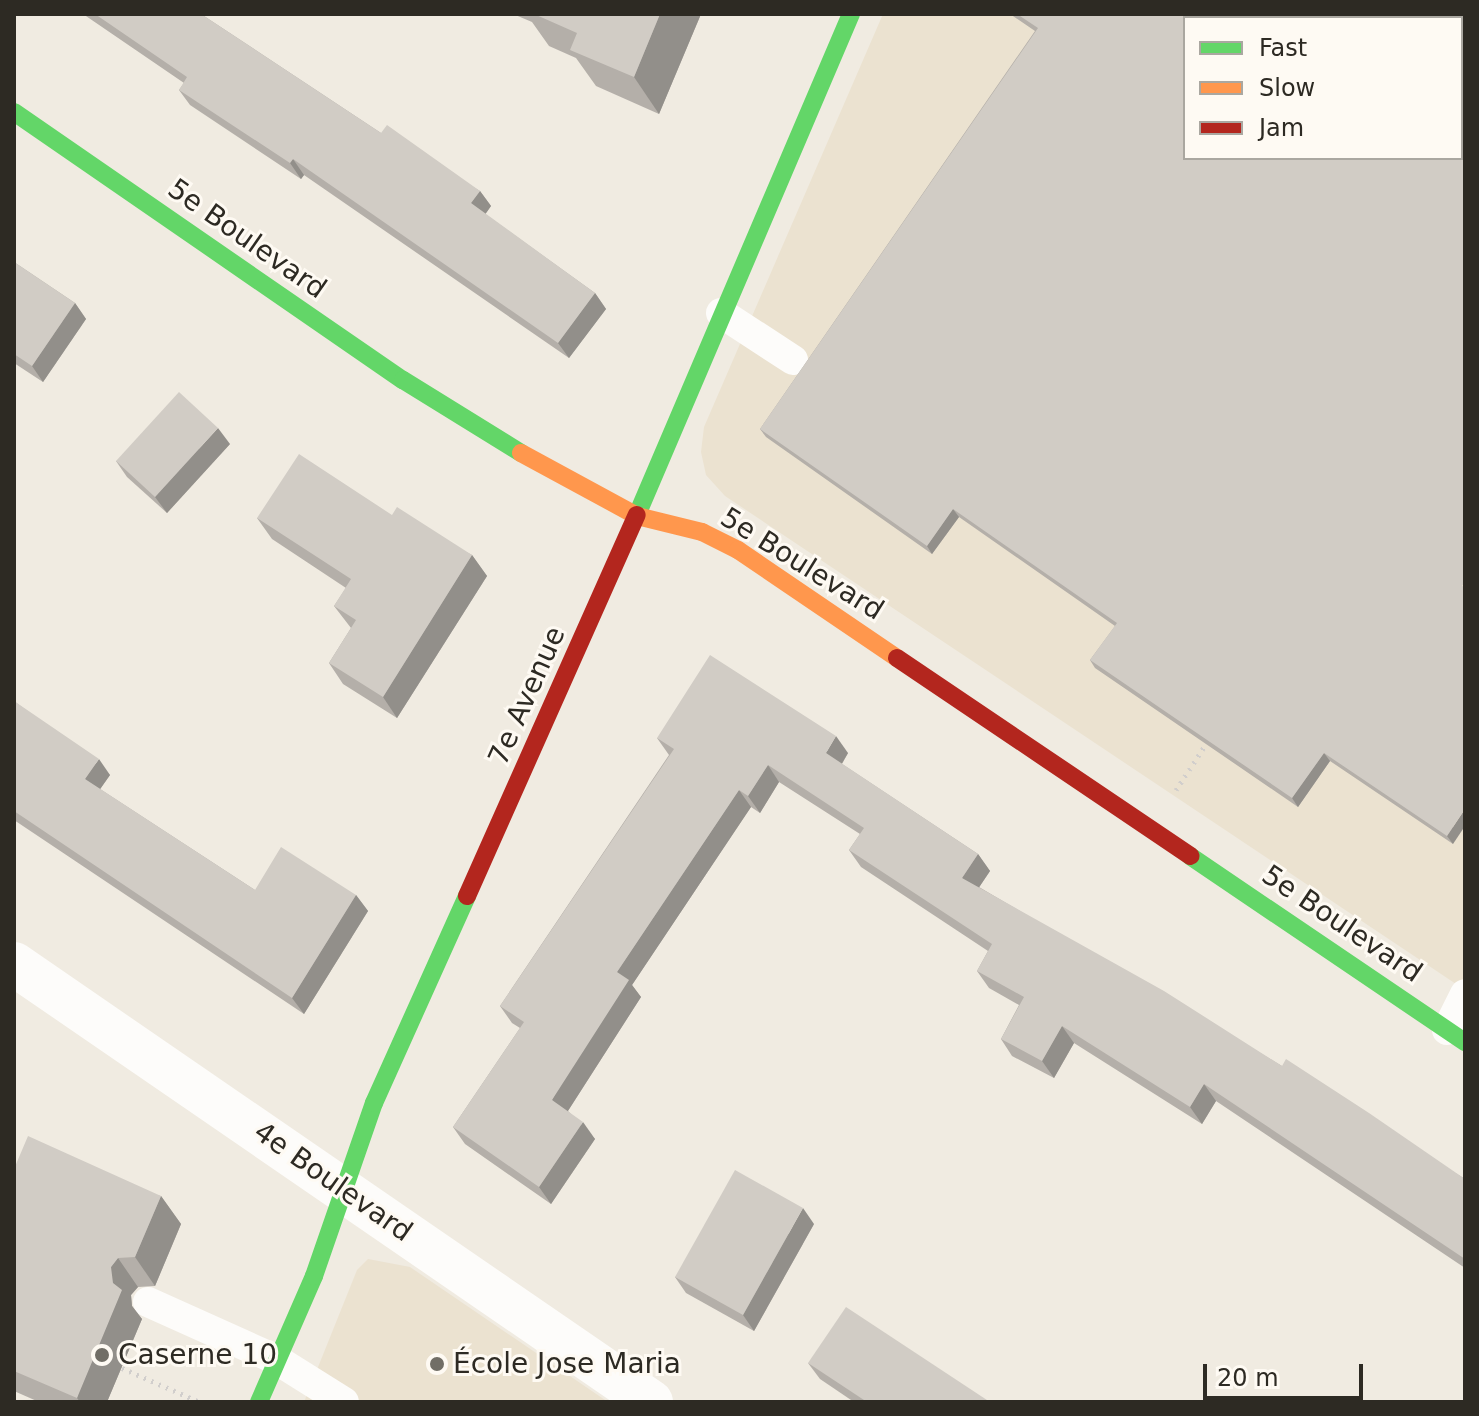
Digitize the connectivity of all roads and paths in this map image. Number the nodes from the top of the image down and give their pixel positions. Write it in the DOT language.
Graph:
graph roads {
  1 [pos="851,14"];
  2 [pos="14,112"];
  3 [pos="721,313"];
  4 [pos="793,360"];
  5 [pos="637,516"];
  6 [pos="1206,744"];
  7 [pos="1174,793"];
  8 [pos="15,966"];
  9 [pos="1465,994"];
  10 [pos="1456,1036"];
  11 [pos="342,1187"];
  12 [pos="148,1302"];
  13 [pos="277,1360"];
  14 [pos="122,1368"];
  15 [pos="200,1402"];
  16 [pos="259,1402"];
  17 [pos="344,1402"];
  18 [pos="651,1402"];
  1 -- 3 [label="street, 7e Avenue"];
  2 -- 5 [label="street, 5e Boulevard"];
  3 -- 4 [label="lane"];
  3 -- 5 [label="street, 7e Avenue"];
  5 -- 10 [label="street, 5e Boulevard"];
  5 -- 11 [label="street, 7e Avenue"];
  6 -- 7 [label="path"];
  8 -- 11 [label="street, 4e Boulevard"];
  9 -- 10 [label="lane"];
  11 -- 13 [label="street, 7e Avenue"];
  11 -- 18 [label="street, 4e Boulevard"];
  12 -- 13 [label="lane"];
  13 -- 16 [label="street, 7e Avenue"];
  13 -- 17 [label="lane"];
  14 -- 15 [label="path"];
}
